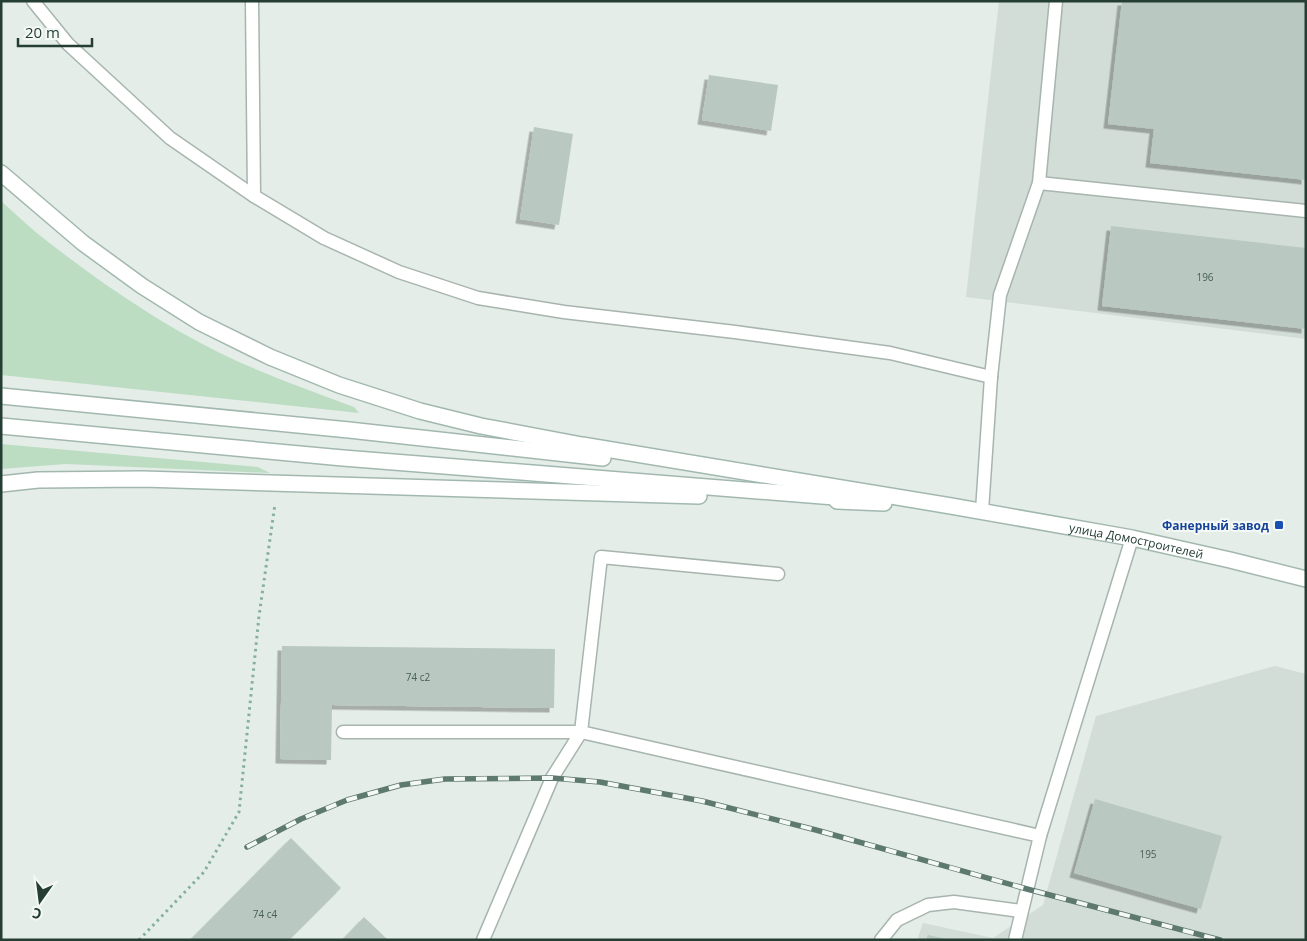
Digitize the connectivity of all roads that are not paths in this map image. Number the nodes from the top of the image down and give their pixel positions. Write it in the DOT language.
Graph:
graph roads {
  1 [pos="33,1"];
  2 [pos="252,1"];
  3 [pos="1056,1"];
  4 [pos="1,173"];
  5 [pos="1039,183"];
  6 [pos="254,196"];
  7 [pos="1306,211"];
  8 [pos="991,377"];
  9 [pos="1,396"];
  10 [pos="1,426"];
  11 [pos="1,484"];
  12 [pos="958,507"];
  13 [pos="982,511"];
  14 [pos="1132,538"];
  15 [pos="778,574"];
  16 [pos="1306,578"];
  17 [pos="343,732"];
  18 [pos="581,732"];
  19 [pos="1040,836"];
  20 [pos="1021,911"];
  21 [pos="483,940"];
  22 [pos="881,940"];
  23 [pos="1015,940"];
  1 -- 6 [label="lane"];
  2 -- 6 [label="lane"];
  3 -- 5 [label="lane"];
  4 -- 12 [label="main road"];
  5 -- 7 [label="lane"];
  5 -- 8 [label="lane"];
  6 -- 8 [label="lane"];
  8 -- 13 [label="lane"];
  9 -- 12 [label="main road"];
  10 -- 12 [label="main road"];
  11 -- 12 [label="main road"];
  12 -- 13 [label="main road, улица Домостроителей"];
  13 -- 14 [label="main road, улица Домостроителей"];
  14 -- 16 [label="main road, улица Домостроителей"];
  14 -- 19 [label="lane"];
  15 -- 18 [label="lane"];
  17 -- 18 [label="lane"];
  18 -- 19 [label="lane"];
  18 -- 21 [label="lane"];
  19 -- 20 [label="lane"];
  20 -- 22 [label="lane"];
  20 -- 23 [label="lane"];
}
